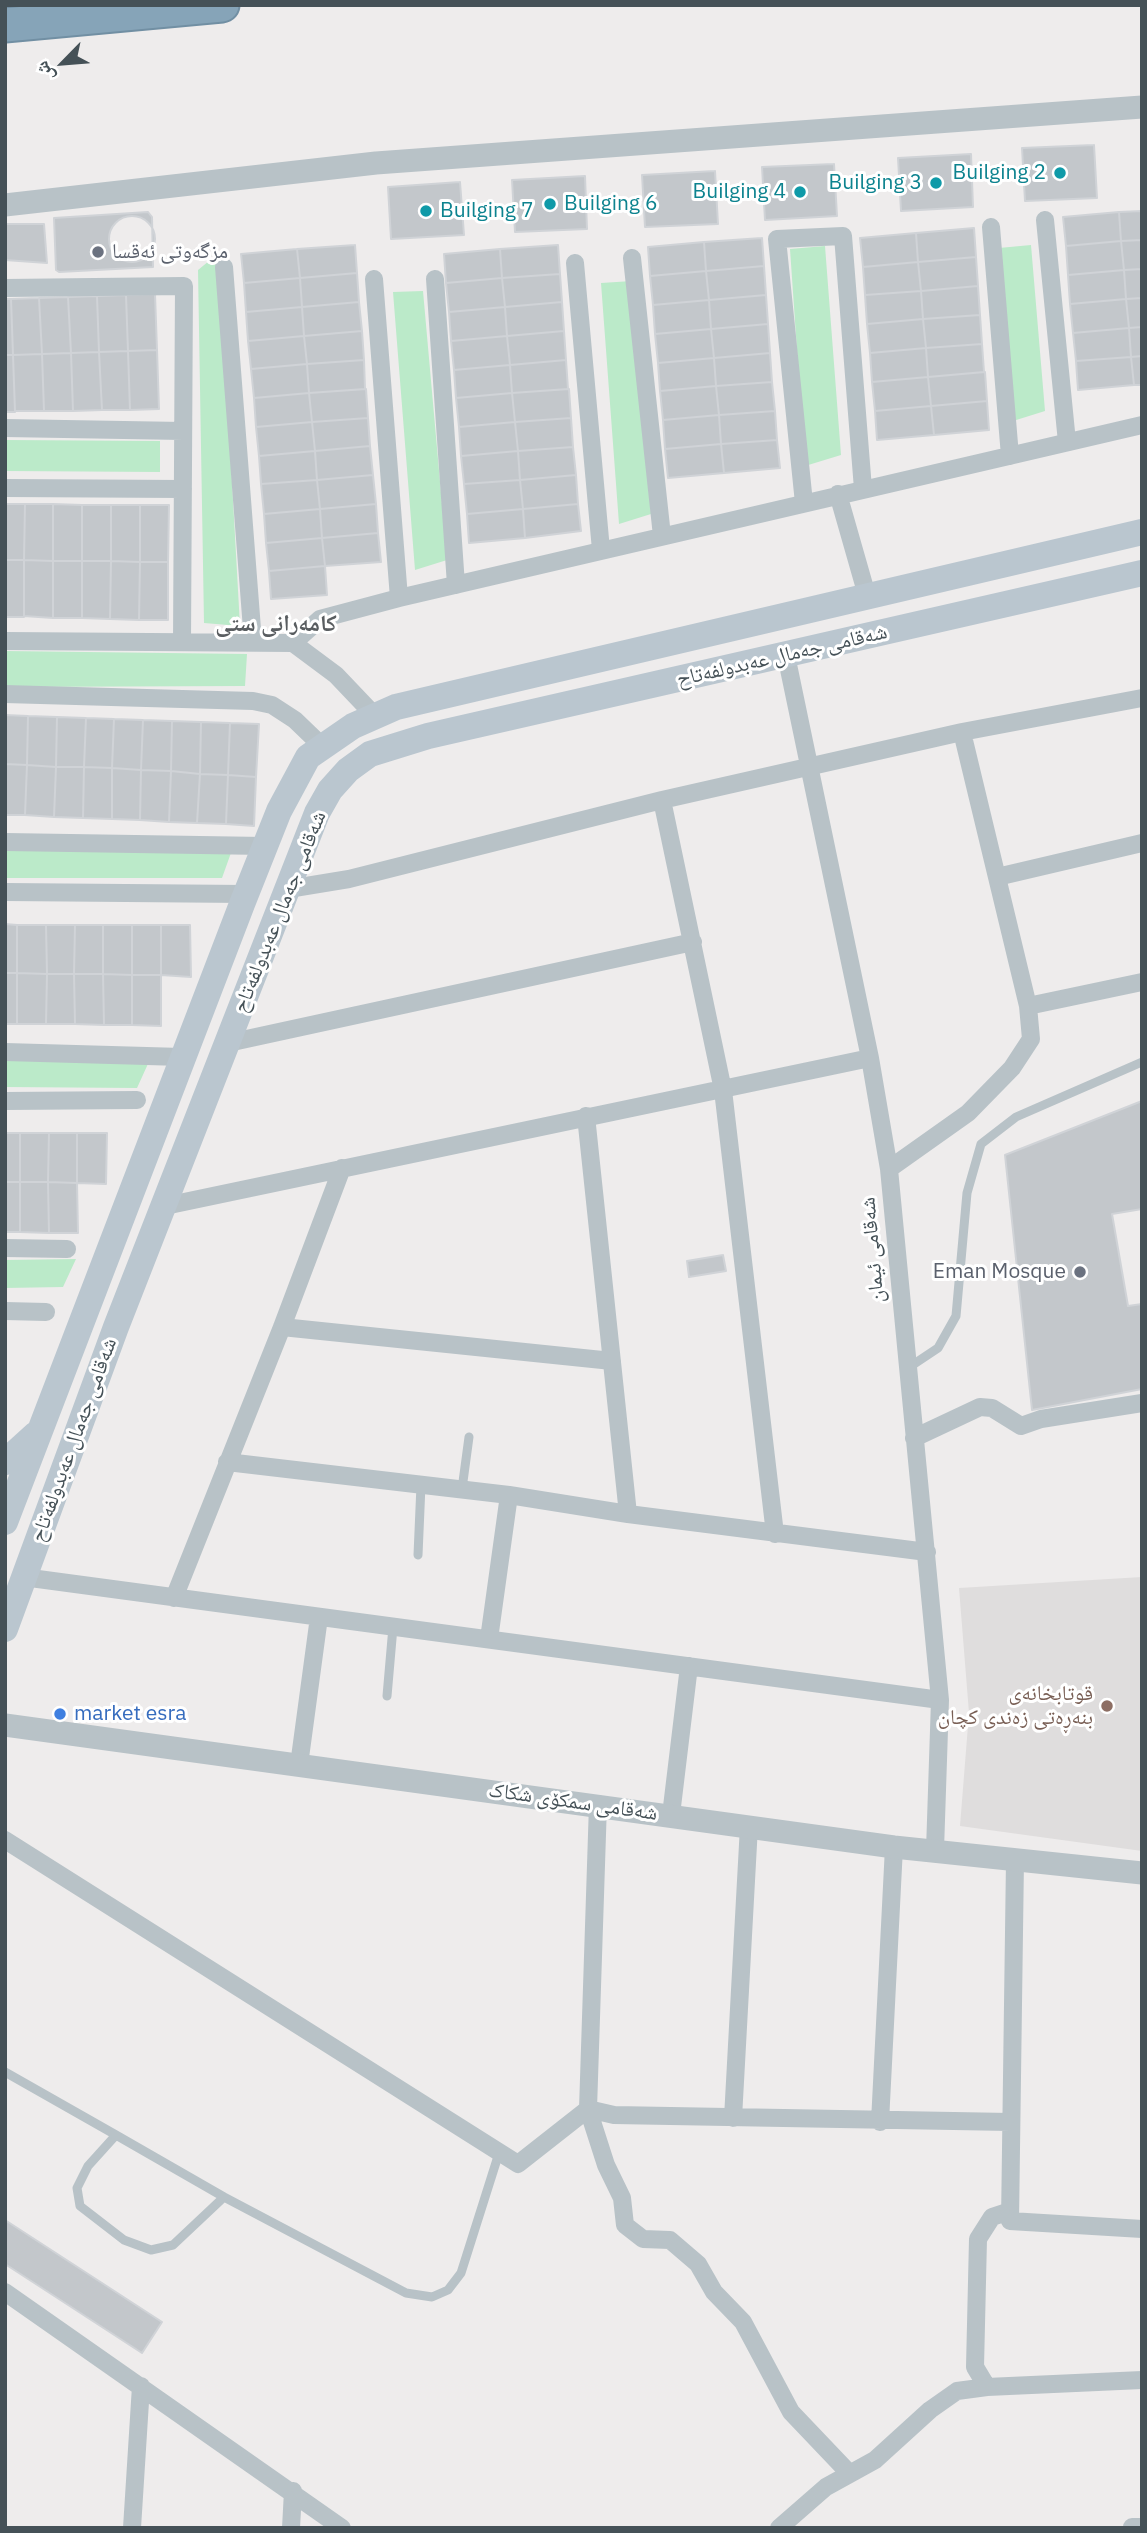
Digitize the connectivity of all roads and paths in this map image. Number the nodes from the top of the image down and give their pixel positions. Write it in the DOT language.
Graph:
graph roads {
  1 [pos="222,5"];
  2 [pos="5,25"];
  3 [pos="1142,107"];
  4 [pos="5,205"];
  5 [pos="1045,220"];
  6 [pos="991,227"];
  7 [pos="632,258"];
  8 [pos="575,263"];
  9 [pos="224,267"];
  10 [pos="374,279"];
  11 [pos="435,279"];
  12 [pos="5,288"];
  13 [pos="1142,425"];
  14 [pos="5,428"];
  15 [pos="183,431"];
  16 [pos="1067,442"];
  17 [pos="1010,456"];
  18 [pos="5,488"];
  19 [pos="183,489"];
  20 [pos="863,489"];
  21 [pos="838,494"];
  22 [pos="804,503"];
  23 [pos="1142,532"];
  24 [pos="662,536"];
  25 [pos="601,550"];
  26 [pos="1142,573"];
  27 [pos="456,584"];
  28 [pos="399,598"];
  29 [pos="867,599"];
  30 [pos="5,641"];
  31 [pos="182,642"];
  32 [pos="253,642"];
  33 [pos="293,643"];
  34 [pos="786,655"];
  35 [pos="5,695"];
  36 [pos="1142,698"];
  37 [pos="375,716"];
  38 [pos="962,732"];
  39 [pos="323,747"];
  40 [pos="808,769"];
  41 [pos="662,800"];
  42 [pos="5,842"];
  43 [pos="1142,843"];
  44 [pos="265,846"];
  45 [pos="997,877"];
  46 [pos="288,889"];
  47 [pos="5,892"];
  48 [pos="246,894"];
  49 [pos="692,942"];
  50 [pos="1142,982"];
  51 [pos="1028,1006"];
  52 [pos="228,1043"];
  53 [pos="5,1052"];
  54 [pos="182,1057"];
  55 [pos="870,1058"];
  56 [pos="1142,1062"];
  57 [pos="723,1090"];
  58 [pos="137,1100"];
  59 [pos="5,1101"];
  60 [pos="586,1116"];
  61 [pos="342,1168"];
  62 [pos="889,1169"];
  63 [pos="165,1206"];
  64 [pos="5,1248"];
  65 [pos="68,1250"];
  66 [pos="5,1311"];
  67 [pos="46,1312"];
  68 [pos="84,1316"];
  69 [pos="116,1327"];
  70 [pos="282,1327"];
  71 [pos="612,1362"];
  72 [pos="907,1369"];
  73 [pos="1142,1403"];
  74 [pos="45,1421"];
  75 [pos="469,1437"];
  76 [pos="914,1438"];
  77 [pos="5,1462"];
  78 [pos="226,1462"];
  79 [pos="421,1485"];
  80 [pos="462,1489"];
  81 [pos="509,1495"];
  82 [pos="628,1514"];
  83 [pos="5,1522"];
  84 [pos="775,1534"];
  85 [pos="927,1552"];
  86 [pos="418,1555"];
  87 [pos="23,1577"];
  88 [pos="174,1598"];
  89 [pos="319,1617"];
  90 [pos="393,1627"];
  91 [pos="5,1629"];
  92 [pos="489,1639"];
  93 [pos="689,1666"];
  94 [pos="387,1696"];
  95 [pos="940,1700"];
  96 [pos="5,1725"];
  97 [pos="299,1765"];
  98 [pos="598,1804"];
  99 [pos="671,1815"];
  100 [pos="749,1826"];
  101 [pos="5,1840"];
  102 [pos="894,1847"];
  103 [pos="935,1850"];
  104 [pos="1015,1860"];
  105 [pos="1142,1873"];
  106 [pos="5,2072"];
  107 [pos="588,2109"];
  108 [pos="733,2118"];
  109 [pos="880,2122"];
  110 [pos="1010,2122"];
  111 [pos="116,2135"];
  112 [pos="499,2152"];
  113 [pos="224,2197"];
  114 [pos="1010,2211"];
  115 [pos="1142,2229"];
  116 [pos="5,2292"];
  117 [pos="1142,2380"];
  118 [pos="141,2386"];
  119 [pos="986,2387"];
  120 [pos="850,2474"];
  121 [pos="293,2491"];
  122 [pos="132,2528"];
  123 [pos="291,2528"];
  124 [pos="342,2528"];
  125 [pos="779,2528"];
  1 -- 2 [label="highway"];
  3 -- 4 [label="street"];
  5 -- 16 [label="street"];
  6 -- 17 [label="street"];
  7 -- 24 [label="street"];
  8 -- 25 [label="street"];
  9 -- 32 [label="street"];
  10 -- 28 [label="street"];
  11 -- 27 [label="street"];
  12 -- 15 [label="street"];
  13 -- 16 [label="street"];
  14 -- 15 [label="street"];
  15 -- 19 [label="street"];
  16 -- 17 [label="street"];
  17 -- 20 [label="street"];
  18 -- 19 [label="street"];
  19 -- 31 [label="street"];
  20 -- 21 [label="street"];
  20 -- 22 [label="street"];
  21 -- 22 [label="street"];
  21 -- 29 [label="street"];
  22 -- 24 [label="street"];
  23 -- 29 [label="main road, شەقامی جەمال عەبدولفەتاح"];
  24 -- 25 [label="street"];
  25 -- 27 [label="street"];
  26 -- 34 [label="main road, شەقامی جەمال عەبدولفەتاح"];
  27 -- 28 [label="street"];
  28 -- 33 [label="street"];
  29 -- 37 [label="main road, شەقامی جەمال عەبدولفەتاح"];
  30 -- 31 [label="street"];
  31 -- 32 [label="street"];
  32 -- 33 [label="street"];
  33 -- 37 [label="street"];
  34 -- 40 [label="street, شەقامی ئیمان"];
  34 -- 46 [label="main road, شەقامی جەمال عەبدولفەتاح"];
  35 -- 39 [label="street"];
  36 -- 38 [label="street"];
  37 -- 39 [label="main road, شەقامی جەمال عەبدولفەتاح"];
  38 -- 40 [label="street"];
  38 -- 45 [label="street"];
  39 -- 44 [label="main road, شەقامی جەمال عەبدولفەتاح"];
  40 -- 41 [label="street"];
  40 -- 55 [label="street, شەقامی ئیمان"];
  41 -- 46 [label="street"];
  41 -- 49 [label="street"];
  42 -- 44 [label="street"];
  43 -- 45 [label="street"];
  44 -- 48 [label="main road, شەقامی جەمال عەبدولفەتاح"];
  45 -- 51 [label="street"];
  46 -- 52 [label="main road, شەقامی جەمال عەبدولفەتاح"];
  47 -- 48 [label="street"];
  48 -- 54 [label="main road, شەقامی جەمال عەبدولفەتاح"];
  49 -- 52 [label="street"];
  49 -- 57 [label="street"];
  50 -- 51 [label="street"];
  51 -- 62 [label="street"];
  52 -- 63 [label="main road, شەقامی جەمال عەبدولفەتاح"];
  53 -- 54 [label="street"];
  54 -- 68 [label="main road, شەقامی جەمال عەبدولفەتاح"];
  55 -- 57 [label="street"];
  55 -- 62 [label="street, شەقامی ئیمان"];
  56 -- 72 [label="lane"];
  57 -- 60 [label="street"];
  57 -- 84 [label="street"];
  58 -- 59 [label="street"];
  60 -- 61 [label="street"];
  60 -- 71 [label="street"];
  61 -- 63 [label="street"];
  61 -- 70 [label="street"];
  62 -- 72 [label="street, شەقامی ئیمان"];
  63 -- 69 [label="main road, شەقامی جەمال عەبدولفەتاح"];
  64 -- 65 [label="street"];
  66 -- 67 [label="street"];
  68 -- 69 [label="main road"];
  68 -- 74 [label="main road, شەقامی جەمال عەبدولفەتاح"];
  69 -- 87 [label="main road, شەقامی جەمال عەبدولفەتاح"];
  70 -- 71 [label="street"];
  70 -- 78 [label="street"];
  71 -- 82 [label="street"];
  72 -- 76 [label="street, شەقامی ئیمان"];
  73 -- 76 [label="street"];
  74 -- 77 [label="main road"];
  74 -- 83 [label="main road, شەقامی جەمال عەبدولفەتاح"];
  75 -- 80 [label="lane"];
  76 -- 85 [label="street, شەقامی ئیمان"];
  78 -- 79 [label="street"];
  78 -- 88 [label="street"];
  79 -- 80 [label="street"];
  79 -- 86 [label="lane"];
  80 -- 81 [label="street"];
  81 -- 82 [label="street"];
  81 -- 92 [label="street"];
  82 -- 84 [label="street"];
  84 -- 85 [label="street"];
  85 -- 95 [label="street, شەقامی ئیمان"];
  87 -- 88 [label="street"];
  87 -- 91 [label="main road, شەقامی جەمال عەبدولفەتاح"];
  88 -- 89 [label="street"];
  89 -- 90 [label="street"];
  89 -- 97 [label="street"];
  90 -- 92 [label="street"];
  90 -- 94 [label="lane"];
  92 -- 93 [label="street"];
  93 -- 95 [label="street"];
  93 -- 99 [label="street"];
  95 -- 103 [label="street, شەقامی ئیمان"];
  96 -- 97 [label="street, شەقامی سمکۆی شکاک"];
  97 -- 98 [label="street, شەقامی سمکۆی شکاک"];
  98 -- 99 [label="street, شەقامی سمکۆی شکاک"];
  98 -- 107 [label="street"];
  99 -- 100 [label="street, شەقامی سمکۆی شکاک"];
  100 -- 102 [label="street, شەقامی سمکۆی شکاک"];
  100 -- 108 [label="street"];
  101 -- 112 [label="street"];
  102 -- 103 [label="street, شەقامی سمکۆی شکاک"];
  102 -- 109 [label="street"];
  103 -- 104 [label="street, شەقامی سمکۆی شکاک"];
  104 -- 105 [label="street, شەقامی سمکۆی شکاک"];
  104 -- 110 [label="street"];
  106 -- 111 [label="lane"];
  107 -- 108 [label="street"];
  107 -- 112 [label="street"];
  107 -- 120 [label="street"];
  108 -- 109 [label="street"];
  109 -- 110 [label="street"];
  110 -- 114 [label="street"];
  111 -- 113 [label="lane"];
  111 -- 113 [label="lane"];
  112 -- 113 [label="lane"];
  114 -- 115 [label="street"];
  114 -- 119 [label="street"];
  116 -- 118 [label="street"];
  117 -- 119 [label="street"];
  118 -- 121 [label="street"];
  118 -- 122 [label="street"];
  119 -- 120 [label="street"];
  120 -- 125 [label="street"];
  121 -- 123 [label="street"];
  121 -- 124 [label="street"];
}
